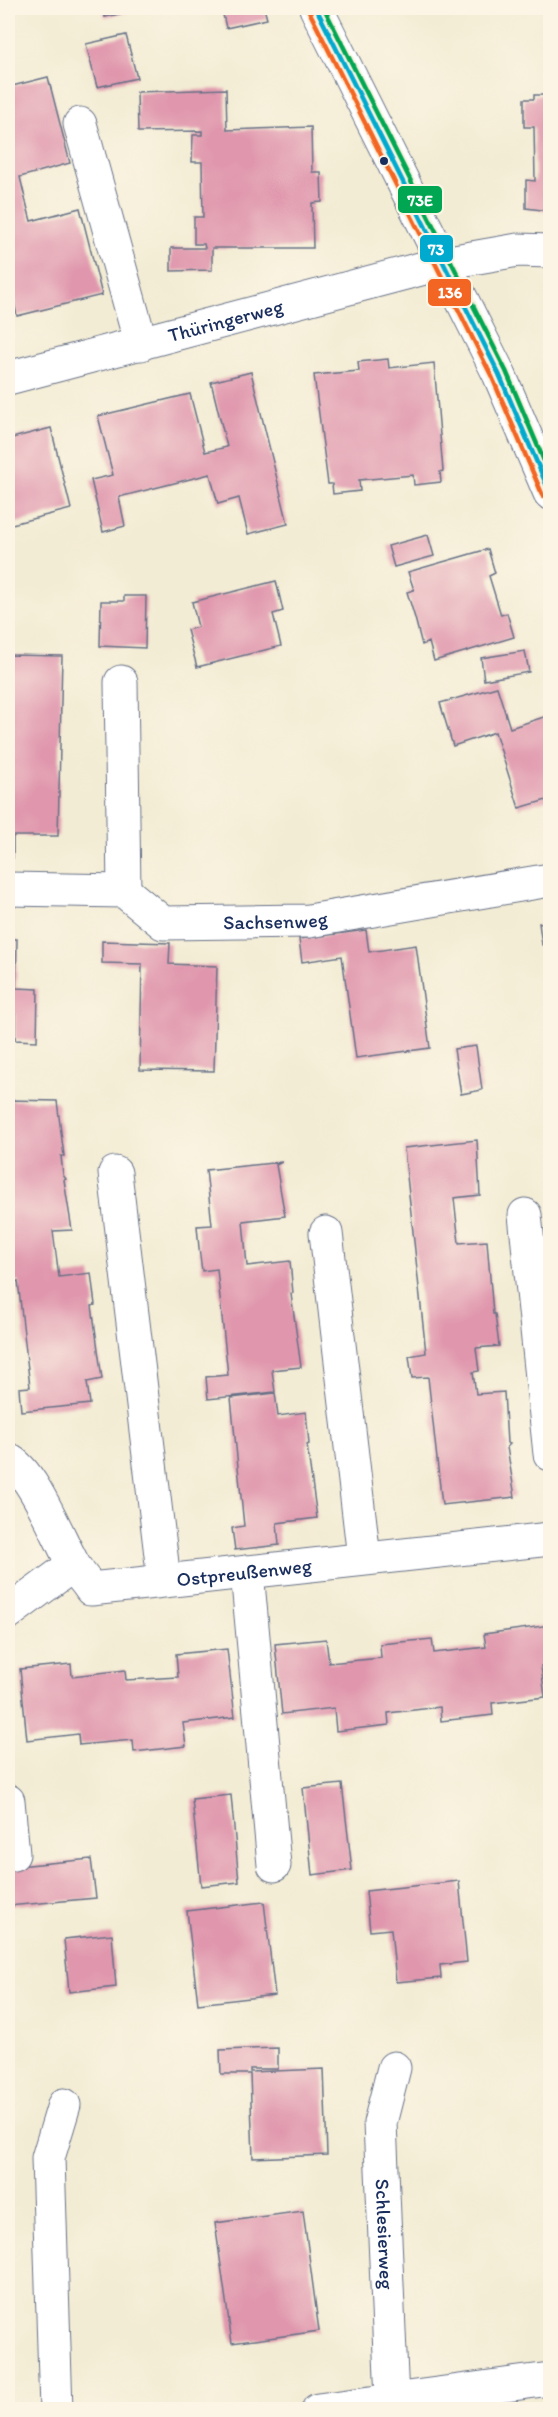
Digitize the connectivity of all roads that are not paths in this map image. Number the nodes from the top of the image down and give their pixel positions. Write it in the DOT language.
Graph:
graph roads {
  1 [pos="316,8"];
  2 [pos="80,124"];
  3 [pos="550,251"];
  4 [pos="443,263"];
  5 [pos="141,344"];
  6 [pos="8,378"];
  7 [pos="550,493"];
  8 [pos="121,682"];
  9 [pos="550,879"];
  10 [pos="8,889"];
  11 [pos="124,891"];
  12 [pos="115,1173"];
  13 [pos="525,1215"];
  14 [pos="326,1233"];
  15 [pos="550,1454"];
  16 [pos="8,1460"];
  17 [pos="550,1539"];
  18 [pos="364,1558"];
  19 [pos="73,1565"];
  20 [pos="247,1572"];
  21 [pos="164,1580"];
  22 [pos="8,1613"];
  23 [pos="8,1801"];
  24 [pos="13,1854"];
  25 [pos="274,1865"];
  26 [pos="394,2068"];
  27 [pos="64,2105"];
  28 [pos="550,2379"];
  29 [pos="392,2400"];
  30 [pos="56,2409"];
  31 [pos="318,2409"];
  1 -- 4 [label="street"];
  2 -- 5 [label="street"];
  3 -- 4 [label="street, Thüringerweg"];
  4 -- 5 [label="street, Thüringerweg"];
  4 -- 7 [label="street"];
  5 -- 6 [label="street, Thüringerweg"];
  8 -- 11 [label="street"];
  9 -- 11 [label="street, Sachsenweg"];
  10 -- 11 [label="street"];
  12 -- 21 [label="street"];
  13 -- 15 [label="street"];
  14 -- 18 [label="street"];
  16 -- 19 [label="street, Ostpreußenweg"];
  17 -- 18 [label="street, Ostpreußenweg"];
  18 -- 20 [label="street, Ostpreußenweg"];
  19 -- 21 [label="street, Ostpreußenweg"];
  19 -- 22 [label="street"];
  20 -- 21 [label="street, Ostpreußenweg"];
  20 -- 25 [label="street"];
  23 -- 24 [label="street"];
  26 -- 29 [label="street, Schlesierweg"];
  27 -- 30 [label="street"];
  28 -- 29 [label="street"];
  29 -- 31 [label="street"];
}
